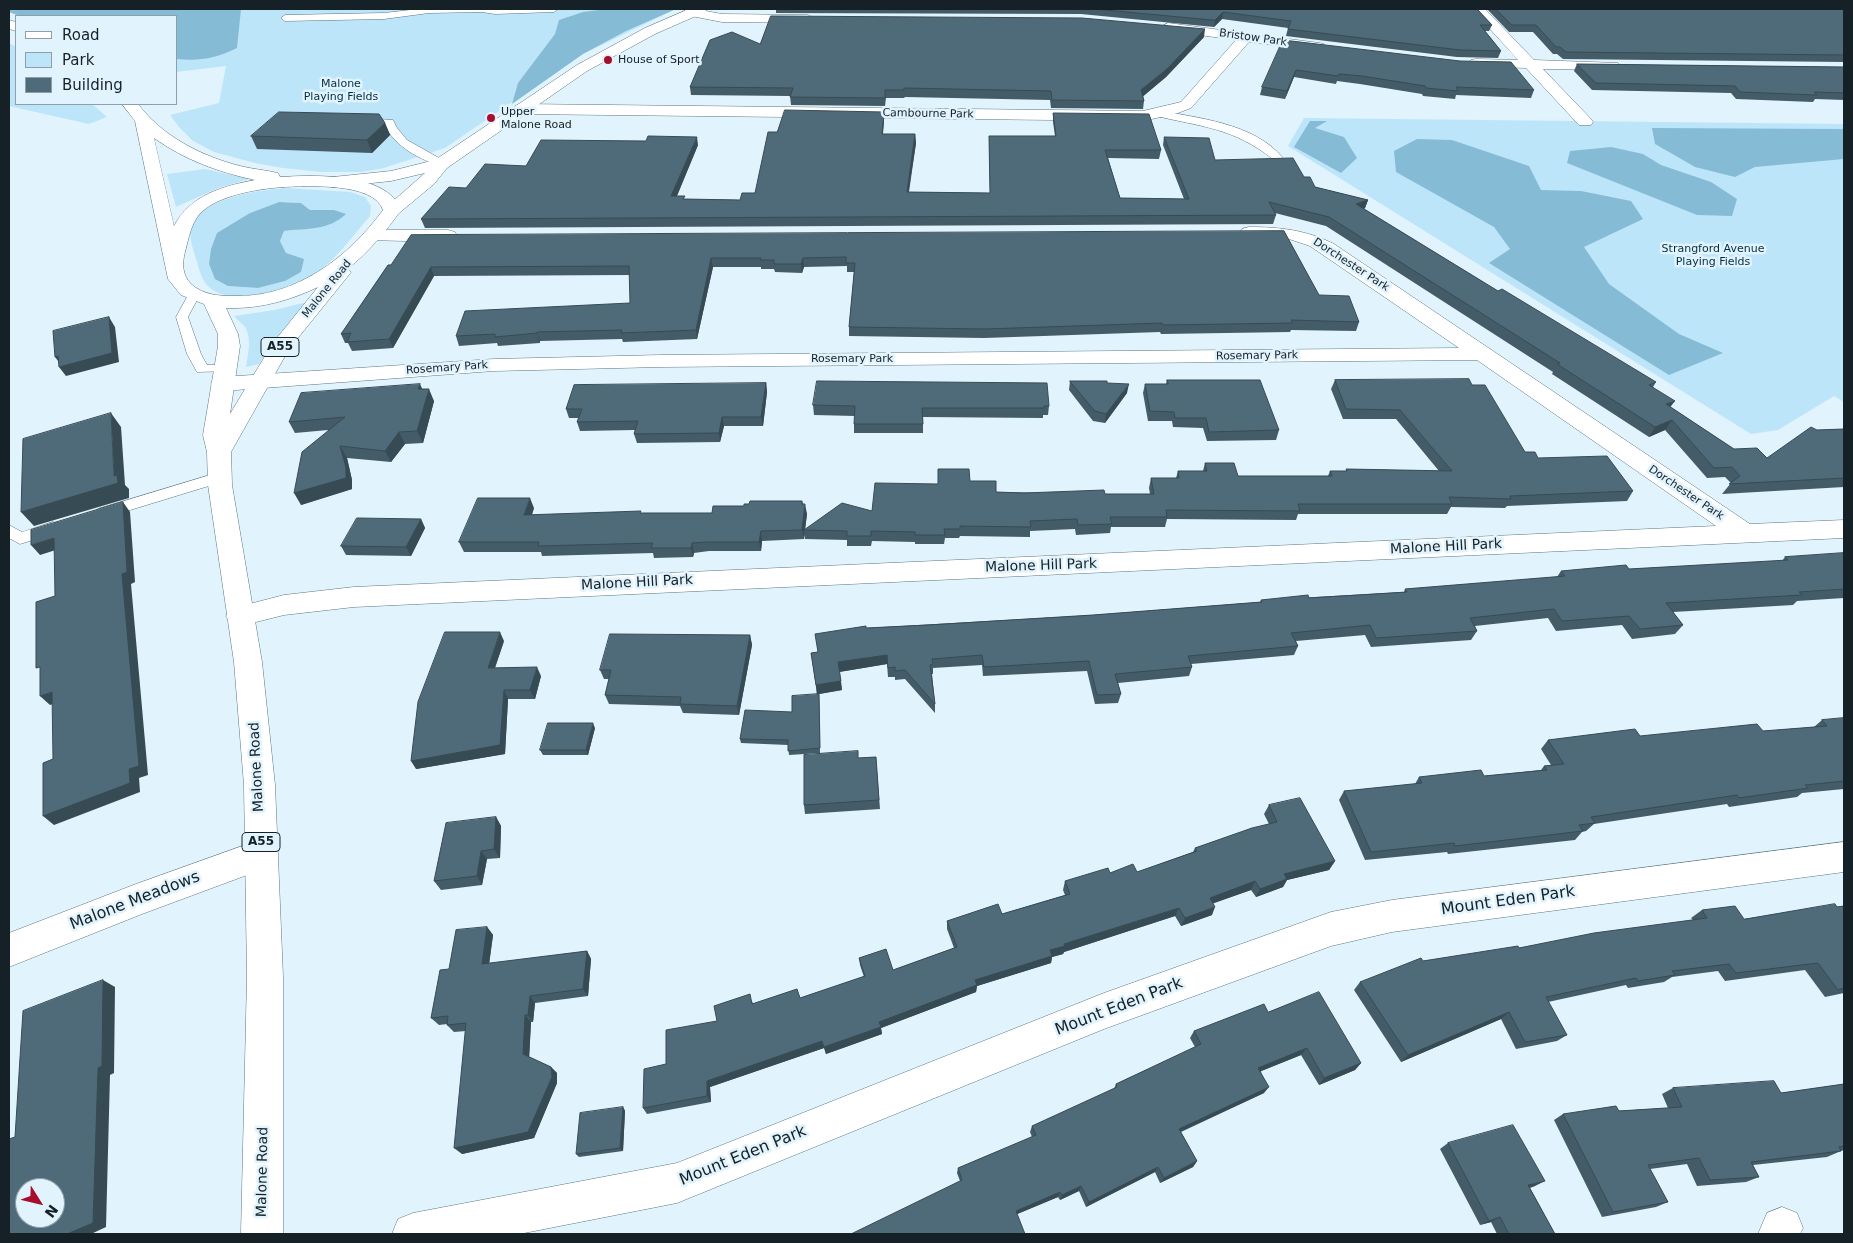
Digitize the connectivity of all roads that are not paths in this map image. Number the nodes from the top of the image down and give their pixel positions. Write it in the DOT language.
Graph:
graph roads {
  1 [pos="482,9"];
  2 [pos="554,9"];
  3 [pos="1478,9"];
  4 [pos="696,11"];
  5 [pos="285,18"];
  6 [pos="822,19"];
  7 [pos="1156,26"];
  8 [pos="1245,38"];
  9 [pos="1330,48"];
  10 [pos="1466,63"];
  11 [pos="1531,66"];
  12 [pos="1630,66"];
  13 [pos="131,105"];
  14 [pos="520,109"];
  15 [pos="1156,113"];
  16 [pos="143,121"];
  17 [pos="351,121"];
  18 [pos="1585,122"];
  19 [pos="1278,158"];
  20 [pos="442,164"];
  21 [pos="325,182"];
  22 [pos="392,210"];
  23 [pos="1231,233"];
  24 [pos="372,236"];
  25 [pos="465,236"];
  26 [pos="356,254"];
  27 [pos="173,261"];
  28 [pos="179,283"];
  29 [pos="191,300"];
  30 [pos="212,301"];
  31 [pos="221,323"];
  32 [pos="1482,354"];
  33 [pos="224,376"];
  34 [pos="260,381"];
  35 [pos="220,464"];
  36 [pos="91,517"];
  37 [pos="64,525"];
  38 [pos="1844,529"];
  39 [pos="9,531"];
  40 [pos="1746,534"];
  41 [pos="240,616"];
  42 [pos="262,854"];
  43 [pos="1844,857"];
  44 [pos="9,950"];
  45 [pos="262,1234"];
  46 [pos="414,1234"];
  1 -- 2 [label="lane"];
  1 -- 5 [label="lane"];
  3 -- 11 [label="main road"];
  4 -- 6 [label="main road"];
  4 -- 14 [label="main road"];
  7 -- 8 [label="main road, Bristow Park"];
  8 -- 9 [label="main road, Bristow Park"];
  8 -- 15 [label="main road, Cambourne Park"];
  10 -- 11 [label="main road"];
  11 -- 12 [label="main road"];
  11 -- 18 [label="main road"];
  13 -- 16 [label="main road"];
  14 -- 15 [label="main road, Cambourne Park"];
  14 -- 20 [label="main road"];
  15 -- 19 [label="lane"];
  16 -- 21 [label="main road"];
  16 -- 27 [label="main road"];
  17 -- 20 [label="lane"];
  20 -- 21 [label="main road"];
  20 -- 22 [label="main road"];
  21 -- 22 [label="main road"];
  21 -- 27 [label="main road"];
  22 -- 24 [label="main road, A55"];
  23 -- 32 [label="main road, Dorchester Park"];
  24 -- 25 [label="main road"];
  24 -- 26 [label="main road, A55"];
  26 -- 30 [label="main road, A55"];
  26 -- 34 [label="main road, Malone Road / A55"];
  27 -- 28 [label="main road"];
  28 -- 29 [label="main road"];
  28 -- 30 [label="main road, A55"];
  29 -- 31 [label="main road"];
  29 -- 33 [label="lane"];
  30 -- 31 [label="main road, Malone Road / A55"];
  31 -- 33 [label="main road, Malone Road / A55"];
  32 -- 34 [label="main road, Rosemary Park"];
  32 -- 40 [label="main road, Dorchester Park"];
  33 -- 34 [label="main road, Rosemary Park"];
  33 -- 35 [label="main road, Malone Road / A55"];
  34 -- 35 [label="main road, Malone Road / A55"];
  35 -- 36 [label="lane"];
  35 -- 41 [label="main road, Malone Road / A55"];
  37 -- 39 [label="lane"];
  38 -- 40 [label="main road, Malone Hill Park"];
  40 -- 41 [label="main road, Malone Hill Park"];
  41 -- 42 [label="main road, Malone Road / A55"];
  42 -- 44 [label="main road, Malone Meadows"];
  42 -- 45 [label="main road, Malone Road / A55"];
  43 -- 46 [label="main road, Mount Eden Park"];
}
